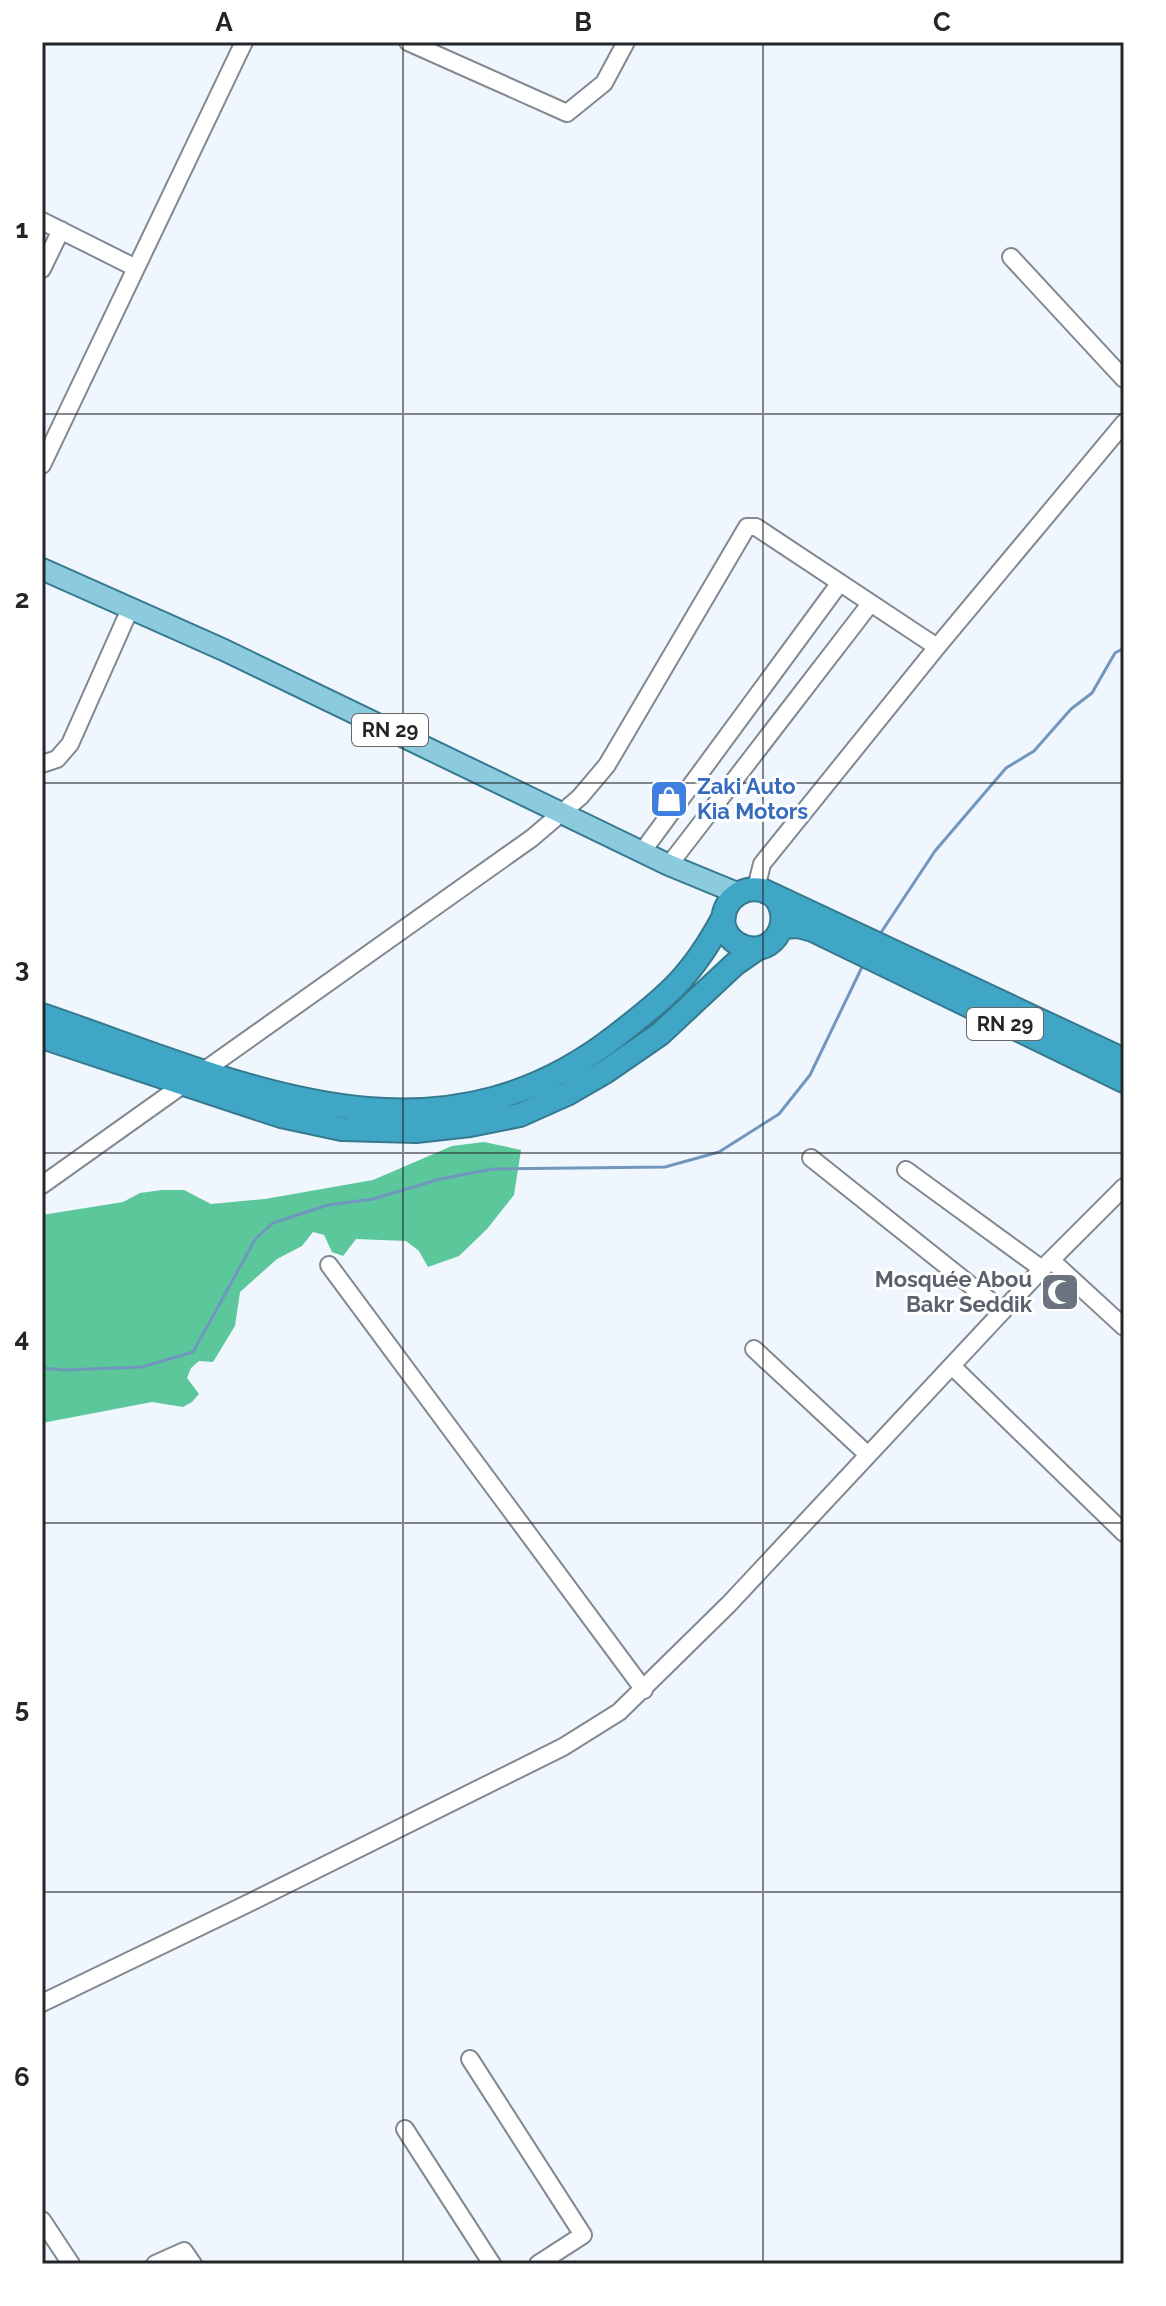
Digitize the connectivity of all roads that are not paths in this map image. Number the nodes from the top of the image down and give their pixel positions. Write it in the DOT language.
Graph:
graph roads {
  1 [pos="244,42"];
  2 [pos="408,42"];
  3 [pos="622,44"];
  4 [pos="42,221"];
  5 [pos="61,230"];
  6 [pos="1011,257"];
  7 [pos="136,268"];
  8 [pos="42,269"];
  9 [pos="1124,379"];
  10 [pos="1124,423"];
  11 [pos="42,465"];
  12 [pos="42,569"];
  13 [pos="839,584"];
  14 [pos="870,604"];
  15 [pos="130,609"];
  16 [pos="937,647"];
  17 [pos="42,764"];
  18 [pos="564,813"];
  19 [pos="642,852"];
  20 [pos="669,865"];
  21 [pos="755,893"];
  22 [pos="724,916"];
  23 [pos="782,927"];
  24 [pos="858,944"];
  25 [pos="758,948"];
  26 [pos="888,958"];
  27 [pos="42,1015"];
  28 [pos="42,1037"];
  29 [pos="1124,1060"];
  30 [pos="205,1070"];
  31 [pos="1124,1081"];
  32 [pos="184,1084"];
  33 [pos="811,1158"];
  34 [pos="906,1170"];
  35 [pos="42,1185"];
  36 [pos="1123,1191"];
  37 [pos="1046,1264"];
  38 [pos="329,1265"];
  39 [pos="1003,1311"];
  40 [pos="1124,1327"];
  41 [pos="754,1349"];
  42 [pos="952,1366"];
  43 [pos="868,1455"];
  44 [pos="1124,1533"];
  45 [pos="644,1690"];
  46 [pos="42,2003"];
  47 [pos="470,2059"];
  48 [pos="405,2129"];
  49 [pos="42,2220"];
  50 [pos="71,2264"];
  51 [pos="155,2264"];
  52 [pos="193,2264"];
  53 [pos="492,2264"];
  54 [pos="538,2264"];
  1 -- 7 [label="street"];
  2 -- 3 [label="street"];
  4 -- 5 [label="street"];
  5 -- 7 [label="street"];
  5 -- 8 [label="street"];
  6 -- 9 [label="street"];
  7 -- 11 [label="street"];
  10 -- 16 [label="street"];
  12 -- 15 [label="main road, RN 29"];
  13 -- 14 [label="street"];
  13 -- 18 [label="street"];
  13 -- 19 [label="street"];
  14 -- 16 [label="street"];
  14 -- 20 [label="street"];
  15 -- 17 [label="street"];
  15 -- 18 [label="main road, RN 29"];
  16 -- 21 [label="street"];
  18 -- 19 [label="main road, RN 29"];
  18 -- 30 [label="street"];
  19 -- 20 [label="main road, RN 29"];
  20 -- 21 [label="main road, RN 29"];
  21 -- 22 [label="highway"];
  21 -- 23 [label="highway"];
  21 -- 24 [label="highway"];
  22 -- 25 [label="highway"];
  22 -- 30 [label="highway"];
  23 -- 24 [label="highway, RN 29"];
  23 -- 25 [label="highway"];
  24 -- 26 [label="highway, RN 29"];
  25 -- 32 [label="highway"];
  26 -- 29 [label="highway"];
  26 -- 31 [label="highway, RN 29"];
  27 -- 30 [label="highway"];
  28 -- 32 [label="highway"];
  32 -- 35 [label="street"];
  33 -- 39 [label="street"];
  34 -- 37 [label="street"];
  36 -- 37 [label="street"];
  37 -- 39 [label="street"];
  37 -- 40 [label="street"];
  38 -- 45 [label="street"];
  39 -- 42 [label="street"];
  41 -- 43 [label="street"];
  42 -- 43 [label="street"];
  42 -- 44 [label="street"];
  43 -- 45 [label="street"];
  45 -- 46 [label="street"];
  47 -- 54 [label="street"];
  48 -- 53 [label="street"];
  49 -- 50 [label="street"];
  51 -- 52 [label="street"];
}
